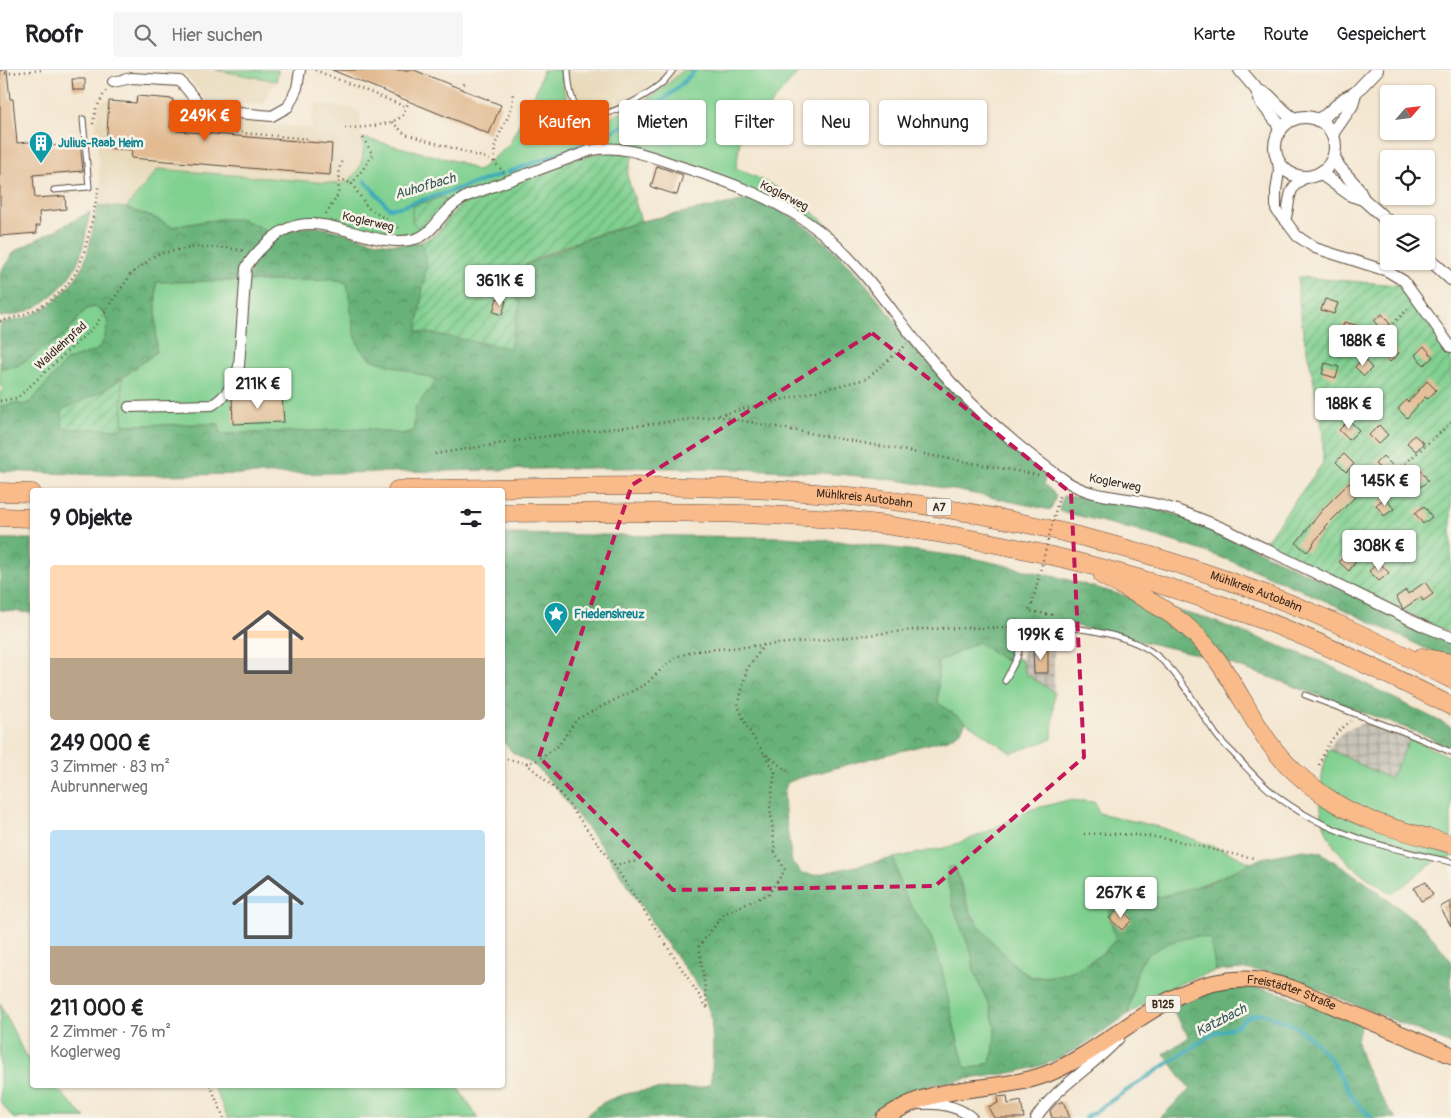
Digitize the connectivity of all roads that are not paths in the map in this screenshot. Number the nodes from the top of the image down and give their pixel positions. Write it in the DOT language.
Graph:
graph roads {
  1 [pos="300,70"];
  2 [pos="568,70"];
  3 [pos="674,70"];
  4 [pos="1240,70"];
  5 [pos="1377,70"];
  6 [pos="113,82"];
  7 [pos="1257,90"];
  8 [pos="1355,93"];
  9 [pos="83,119"];
  10 [pos="1294,119"];
  11 [pos="1317,120"];
  12 [pos="1280,131"];
  13 [pos="1332,134"];
  14 [pos="1334,156"];
  15 [pos="1278,159"];
  16 [pos="1320,173"];
  17 [pos="1307,177"];
  18 [pos="54,190"];
  19 [pos="1363,199"];
  20 [pos="1381,215"];
  21 [pos="1285,220"];
  22 [pos="1435,264"];
  23 [pos="1451,278"];
  24 [pos="1451,347"];
  25 [pos="129,407"];
  26 [pos="504,488"];
  27 [pos="0,492"];
  28 [pos="30,493"];
  29 [pos="505,513"];
  30 [pos="0,517"];
  31 [pos="30,518"];
  32 [pos="1078,562"];
  33 [pos="1451,637"];
  34 [pos="1398,652"];
  35 [pos="1451,663"];
  36 [pos="1451,679"];
  37 [pos="1005,681"];
  38 [pos="1305,695"];
  39 [pos="1451,706"];
  40 [pos="1451,752"];
  41 [pos="1451,844"];
  42 [pos="1451,862"];
  43 [pos="1132,1024"];
  44 [pos="1451,1054"];
  45 [pos="909,1104"];
  46 [pos="884,1118"];
  47 [pos="972,1118"];
  48 [pos="1036,1118"];
  1 -- 6 [label="street"];
  2 -- 3 [label="lane"];
  4 -- 7 [label="street"];
  5 -- 8 [label="street"];
  7 -- 10 [label="street"];
  7 -- 12 [label="street"];
  8 -- 11 [label="street"];
  8 -- 13 [label="street"];
  9 -- 18 [label="lane"];
  10 -- 11 [label="street"];
  10 -- 12 [label="street"];
  11 -- 13 [label="street"];
  12 -- 15 [label="street"];
  13 -- 14 [label="street"];
  14 -- 16 [label="street"];
  14 -- 19 [label="street"];
  15 -- 17 [label="street"];
  15 -- 21 [label="street"];
  16 -- 17 [label="street"];
  16 -- 19 [label="street"];
  17 -- 21 [label="street"];
  19 -- 20 [label="street"];
  21 -- 24 [label="street"];
  22 -- 23 [label="street"];
  25 -- 33 [label="street, Koglerweg"];
  26 -- 34 [label="highway, Mühlkreis Autobahn / A7"];
  27 -- 28 [label="highway"];
  29 -- 32 [label="highway, Mühlkreis Autobahn / A7"];
  30 -- 31 [label="highway"];
  32 -- 39 [label="highway, Mühlkreis Autobahn / A7"];
  32 -- 41 [label="highway"];
  34 -- 35 [label="highway"];
  34 -- 36 [label="highway, Mühlkreis Autobahn / A7"];
  37 -- 42 [label="lane"];
  38 -- 40 [label="lane"];
  43 -- 44 [label="main road, Freistädter Straße / B125"];
  43 -- 45 [label="main road, Freistädter Straße / B125"];
  43 -- 48 [label="street, Freistädter Straße"];
  45 -- 46 [label="main road, Freistädter Straße / B125"];
  45 -- 47 [label="street"];
}
